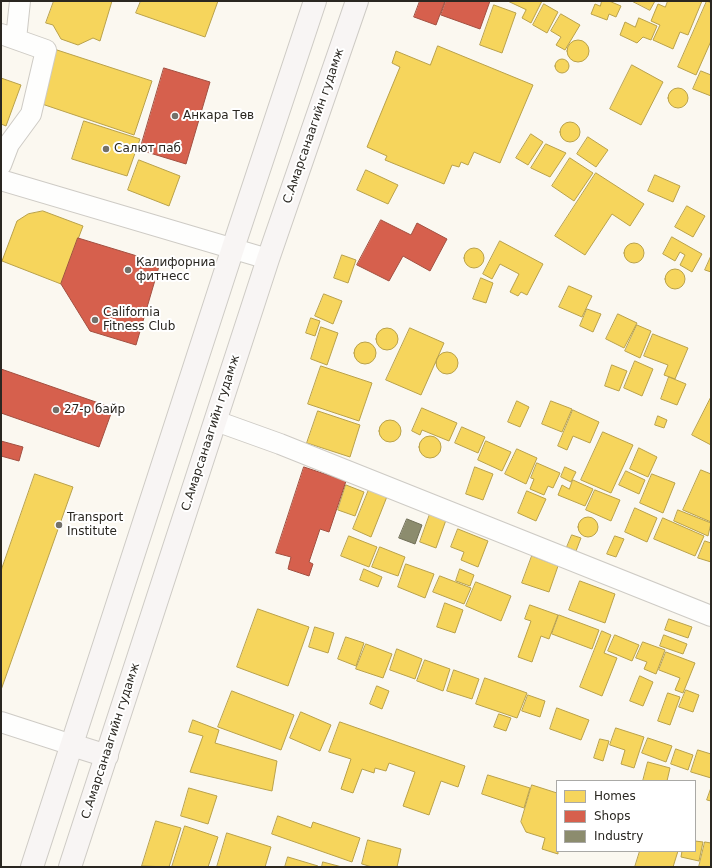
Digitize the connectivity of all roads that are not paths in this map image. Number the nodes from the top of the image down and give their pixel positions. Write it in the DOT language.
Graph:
graph roads {
  1 [pos="20,1"];
  2 [pos="316,1"];
  3 [pos="357,1"];
  4 [pos="8,36"];
  5 [pos="1,165"];
  6 [pos="1,180"];
  7 [pos="233,248"];
  8 [pos="268,260"];
  9 [pos="216,421"];
  10 [pos="711,616"];
  11 [pos="1,722"];
  12 [pos="72,745"];
  13 [pos="107,756"];
  14 [pos="32,867"];
  15 [pos="70,867"];
  1 -- 4 [label="street"];
  2 -- 7 [label="main road"];
  3 -- 8 [label="main road, С.Амарсанаагийн гудамж"];
  4 -- 5 [label="street"];
  6 -- 7 [label="street"];
  7 -- 8 [label="street"];
  7 -- 12 [label="main road"];
  8 -- 9 [label="main road, С.Амарсанаагийн гудамж"];
  9 -- 10 [label="street"];
  9 -- 13 [label="main road, С.Амарсанаагийн гудамж"];
  11 -- 12 [label="street"];
  12 -- 13 [label="main road"];
  12 -- 14 [label="main road"];
  13 -- 15 [label="main road, С.Амарсанаагийн гудамж"];
}
